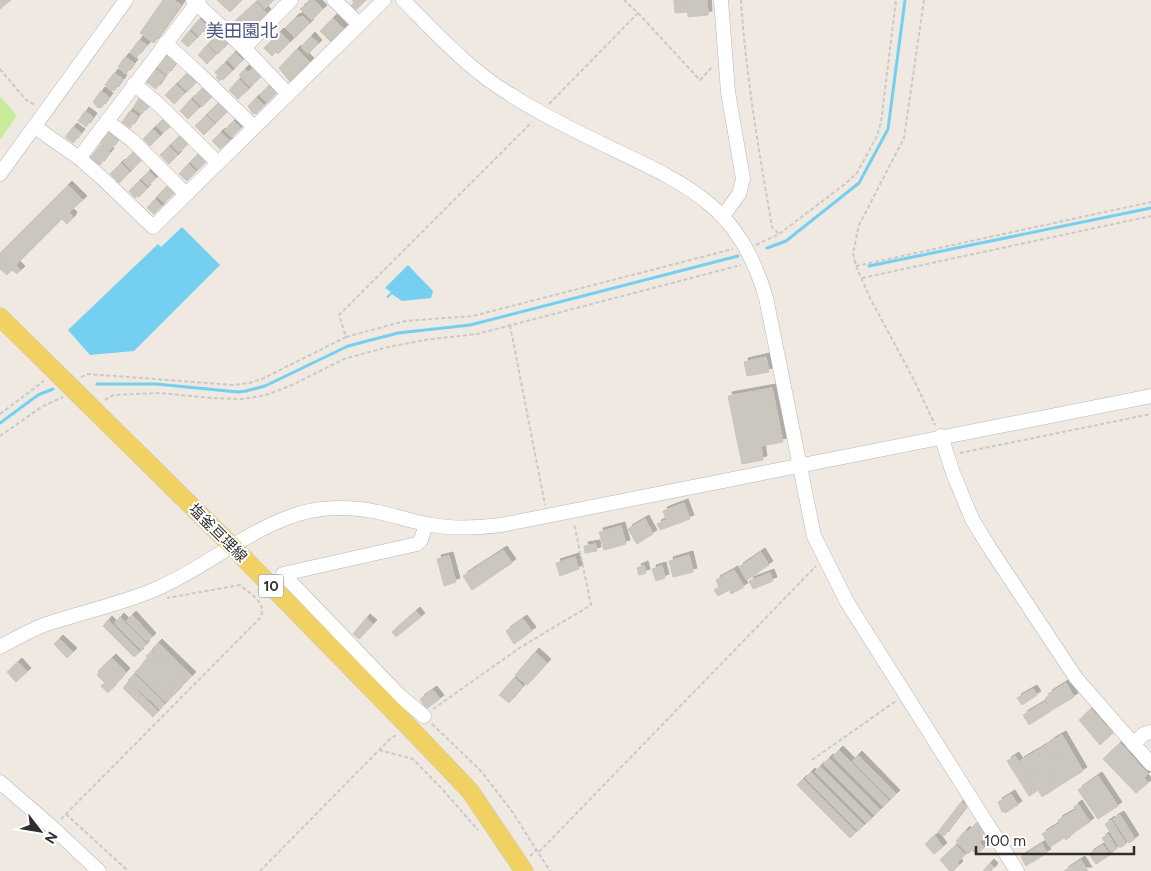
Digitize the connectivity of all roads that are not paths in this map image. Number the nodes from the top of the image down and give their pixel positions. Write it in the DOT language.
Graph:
graph roads {
  1 [pos="126,0"];
  2 [pos="291,0"];
  3 [pos="334,0"];
  4 [pos="384,0"];
  5 [pos="402,0"];
  6 [pos="721,0"];
  7 [pos="196,1"];
  8 [pos="359,24"];
  9 [pos="165,44"];
  10 [pos="244,48"];
  11 [pos="134,84"];
  12 [pos="288,94"];
  13 [pos="107,121"];
  14 [pos="35,127"];
  15 [pos="254,127"];
  16 [pos="79,158"];
  17 [pos="218,163"];
  18 [pos="0,174"];
  19 [pos="186,194"];
  20 [pos="723,216"];
  21 [pos="0,317"];
  22 [pos="1151,396"];
  23 [pos="941,436"];
  24 [pos="800,464"];
  25 [pos="426,524"];
  26 [pos="233,547"];
  27 [pos="0,647"];
  28 [pos="424,716"];
  29 [pos="1151,732"];
  30 [pos="1133,744"];
  31 [pos="1151,764"];
  32 [pos="0,782"];
  33 [pos="99,871"];
  34 [pos="524,871"];
  35 [pos="1017,871"];
  1 -- 14 [label="street"];
  2 -- 10 [label="street"];
  3 -- 8 [label="street"];
  4 -- 8 [label="street"];
  5 -- 20 [label="street"];
  6 -- 20 [label="street"];
  7 -- 9 [label="street"];
  7 -- 10 [label="street"];
  8 -- 12 [label="street"];
  9 -- 11 [label="street"];
  9 -- 15 [label="street"];
  10 -- 12 [label="street"];
  11 -- 13 [label="street"];
  11 -- 17 [label="street"];
  12 -- 15 [label="street"];
  13 -- 16 [label="street"];
  13 -- 19 [label="street"];
  14 -- 16 [label="street"];
  14 -- 18 [label="street"];
  15 -- 17 [label="street"];
  16 -- 19 [label="street"];
  17 -- 19 [label="street"];
  20 -- 24 [label="street"];
  21 -- 26 [label="main road, 塩釜亘理線 / 10"];
  22 -- 23 [label="street"];
  23 -- 24 [label="street"];
  23 -- 30 [label="street"];
  24 -- 25 [label="street"];
  24 -- 35 [label="street"];
  25 -- 26 [label="street"];
  25 -- 28 [label="street"];
  26 -- 27 [label="street"];
  26 -- 34 [label="main road, 塩釜亘理線 / 10"];
  29 -- 30 [label="street"];
  30 -- 31 [label="street"];
  32 -- 33 [label="street"];
}
